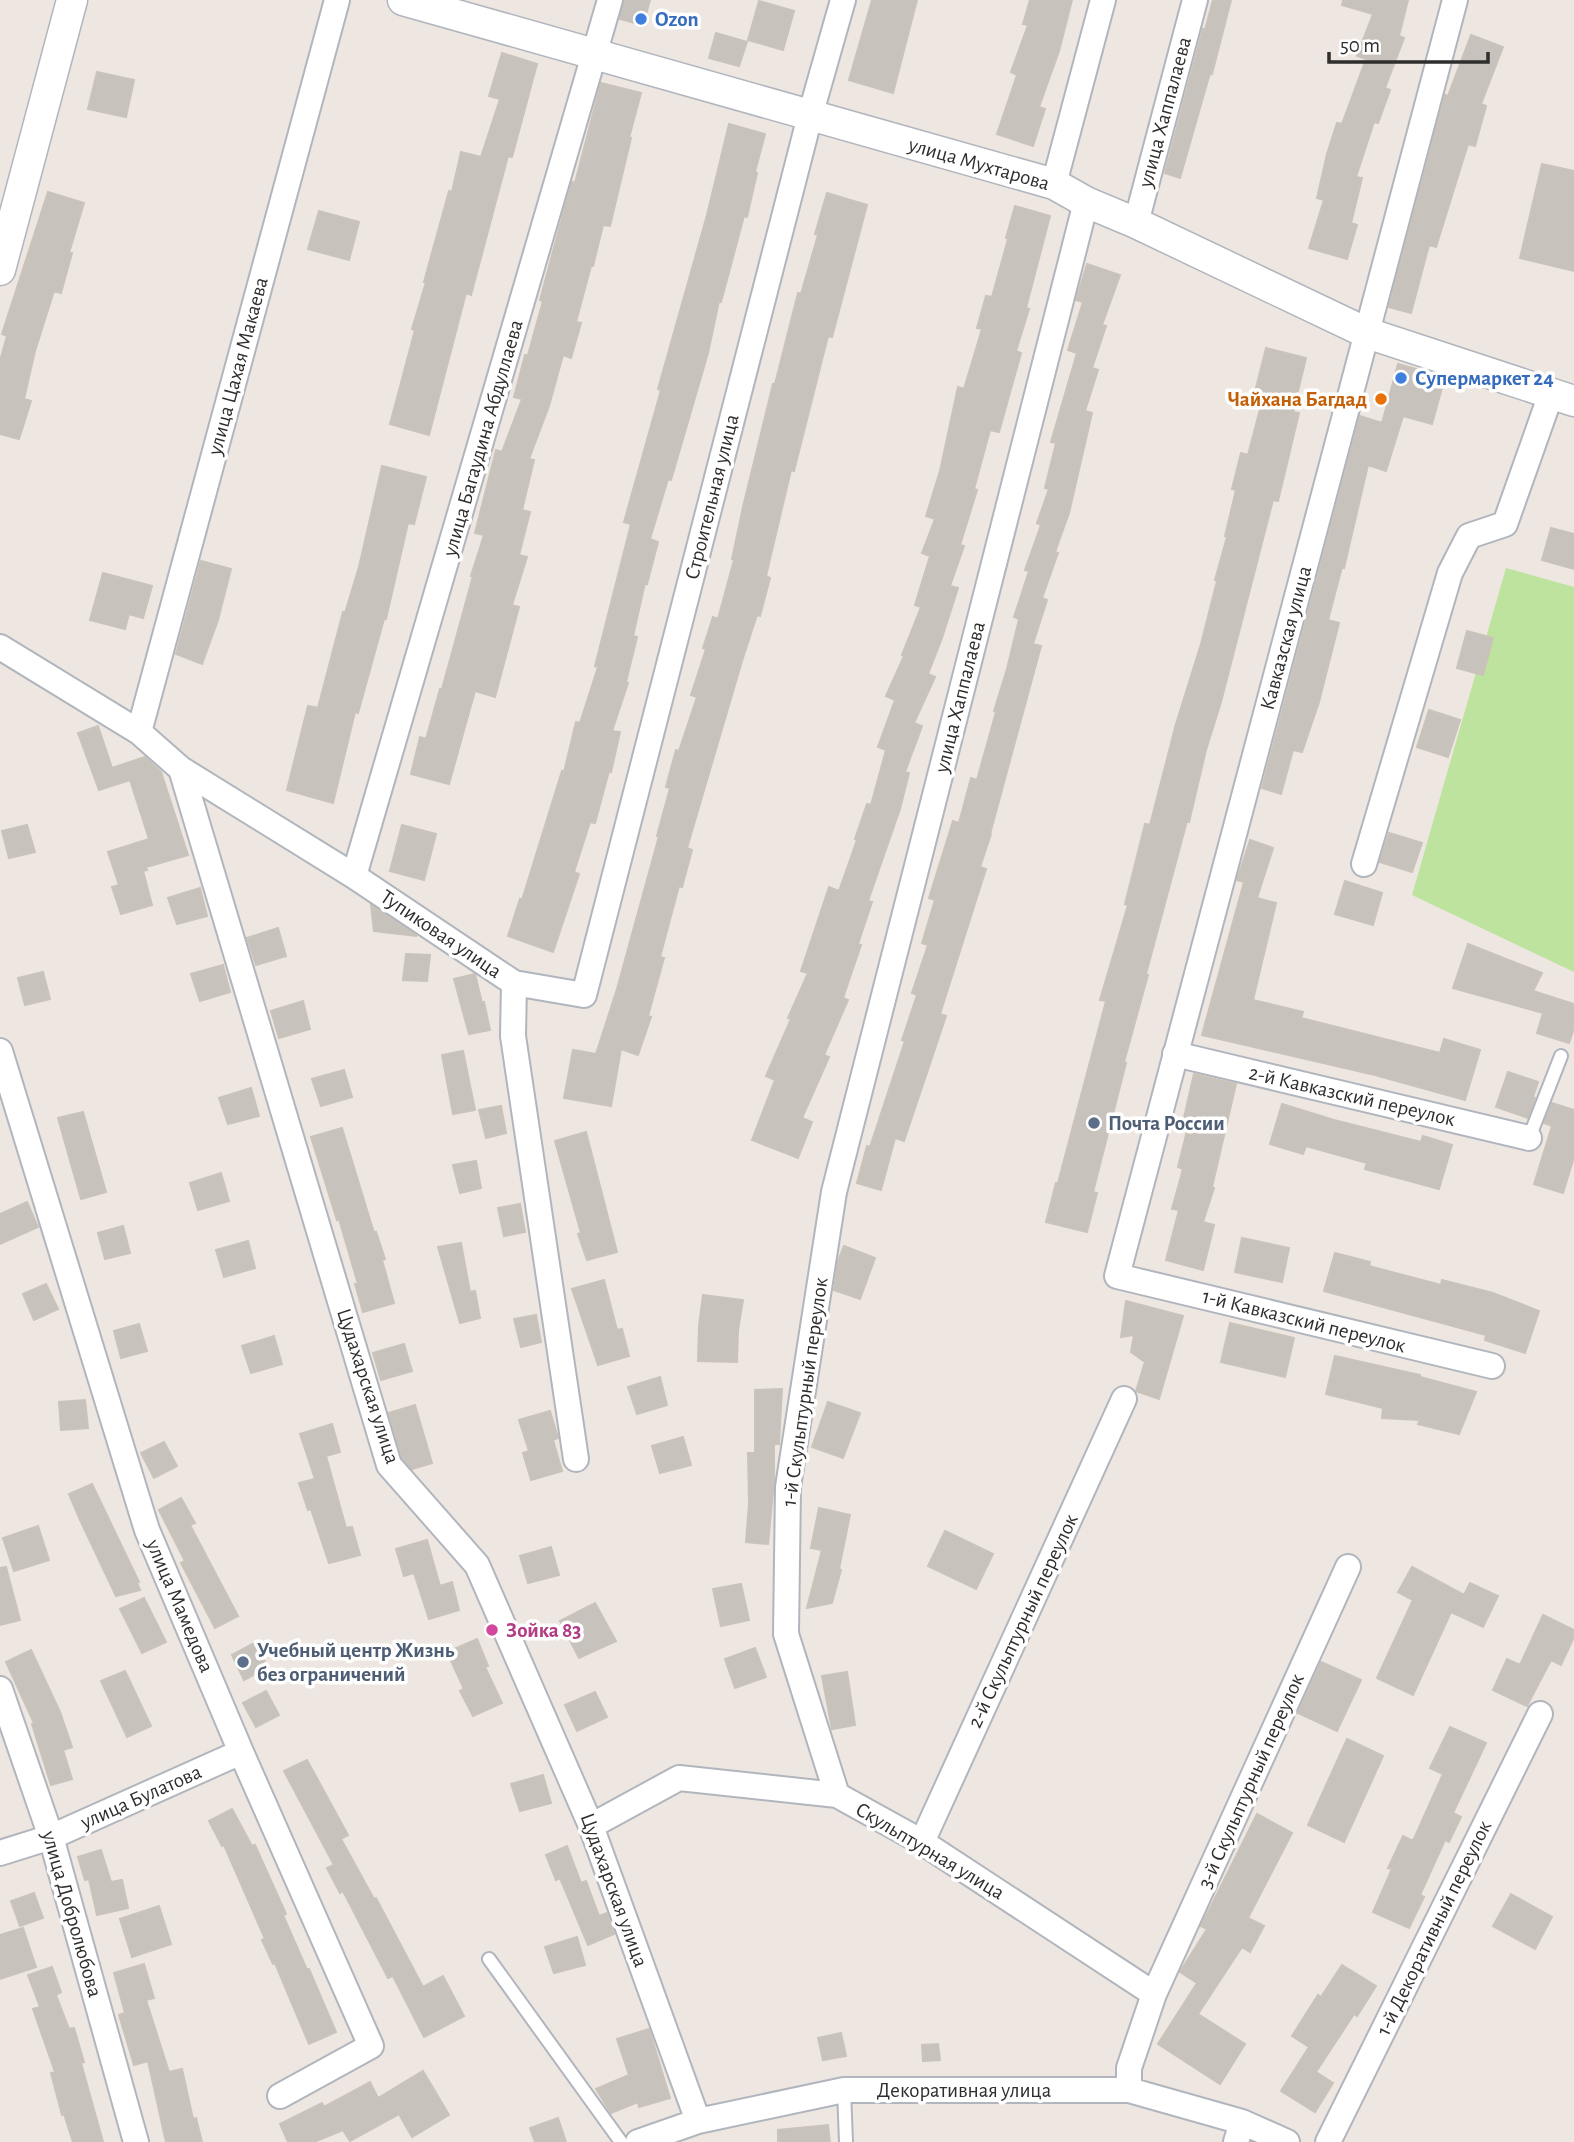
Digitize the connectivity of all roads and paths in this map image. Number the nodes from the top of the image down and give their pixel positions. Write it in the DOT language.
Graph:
graph roads {
  1 [pos="72,0"];
  2 [pos="337,0"];
  3 [pos="403,0"];
  4 [pos="610,0"];
  5 [pos="843,0"];
  6 [pos="1103,0"];
  7 [pos="1195,0"];
  8 [pos="1455,0"];
  9 [pos="596,53"];
  10 [pos="810,116"];
  11 [pos="1054,184"];
  12 [pos="1086,202"];
  13 [pos="1136,223"];
  14 [pos="0,270"];
  15 [pos="1367,333"];
  16 [pos="1562,398"];
  17 [pos="0,647"];
  18 [pos="139,732"];
  19 [pos="181,769"];
  20 [pos="234,802"];
  21 [pos="197,823"];
  22 [pos="1364,864"];
  23 [pos="354,876"];
  24 [pos="514,983"];
  25 [pos="0,1051"];
  26 [pos="1175,1054"];
  27 [pos="1561,1056"];
  28 [pos="1529,1138"];
  29 [pos="834,1192"];
  30 [pos="1117,1276"];
  31 [pos="1492,1366"];
  32 [pos="1124,1399"];
  33 [pos="576,1459"];
  34 [pos="1348,1567"];
  35 [pos="0,1689"];
  36 [pos="1540,1714"];
  37 [pos="242,1752"];
  38 [pos="837,1795"];
  39 [pos="591,1826"];
  40 [pos="51,1837"];
  41 [pos="922,1842"];
  42 [pos="0,1853"];
  43 [pos="489,1959"];
  44 [pos="1154,1994"];
  45 [pos="844,2090"];
  46 [pos="1129,2090"];
  47 [pos="280,2096"];
  48 [pos="698,2121"];
  49 [pos="1239,2132"];
  50 [pos="136,2142"];
  51 [pos="621,2142"];
  52 [pos="638,2142"];
  53 [pos="846,2142"];
  54 [pos="1287,2142"];
  55 [pos="1328,2142"];
  1 -- 14 [label="street"];
  2 -- 18 [label="street, улица Цахая Макаева"];
  3 -- 9 [label="street, улица Мухтарова"];
  4 -- 9 [label="street, улица Багаудина Абдуллаева"];
  5 -- 10 [label="street, Строительная улица"];
  6 -- 11 [label="street"];
  7 -- 13 [label="street, улица Хаппалаева"];
  8 -- 15 [label="street, Кавказская улица"];
  9 -- 10 [label="street, улица Мухтарова"];
  9 -- 23 [label="street, улица Багаудина Абдуллаева"];
  10 -- 11 [label="street, улица Мухтарова"];
  10 -- 24 [label="street, Строительная улица"];
  11 -- 12 [label="street, улица Мухтарова"];
  12 -- 13 [label="street, улица Мухтарова"];
  12 -- 29 [label="street, улица Хаппалаева"];
  13 -- 15 [label="street, улица Мухтарова"];
  15 -- 16 [label="street, улица Мухтарова"];
  15 -- 26 [label="street, Кавказская улица"];
  16 -- 22 [label="street"];
  17 -- 18 [label="street, Тупиковая улица"];
  18 -- 19 [label="street, Тупиковая улица"];
  19 -- 20 [label="street, Тупиковая улица"];
  19 -- 21 [label="street, Цудахарская улица"];
  20 -- 21 [label="street"];
  20 -- 23 [label="street, Тупиковая улица"];
  21 -- 39 [label="street, Цудахарская улица"];
  23 -- 24 [label="street, Тупиковая улица"];
  24 -- 33 [label="street, Тупиковая улица"];
  25 -- 37 [label="street, улица Мамедова"];
  26 -- 28 [label="street, 2-й Кавказский переулок"];
  26 -- 30 [label="street, Кавказская улица"];
  27 -- 28 [label="lane"];
  29 -- 38 [label="street, 1-й Скульптурный переулок"];
  30 -- 31 [label="street, 1-й Кавказский переулок"];
  32 -- 41 [label="street, 2-й Скульптурный переулок"];
  34 -- 44 [label="street, 3-й Скульптурный переулок"];
  35 -- 40 [label="street, улица Добролюбова"];
  36 -- 55 [label="street, 1-й Декоративный переулок"];
  37 -- 40 [label="street, улица Булатова"];
  37 -- 47 [label="street, улица Мамедова"];
  38 -- 39 [label="street, Скульптурная улица"];
  38 -- 41 [label="street, Скульптурная улица"];
  39 -- 48 [label="street, Цудахарская улица"];
  40 -- 42 [label="street, улица Булатова"];
  40 -- 50 [label="street, улица Добролюбова"];
  41 -- 44 [label="street, Скульптурная улица"];
  43 -- 51 [label="lane"];
  44 -- 46 [label="street"];
  45 -- 46 [label="street, Декоративная улица"];
  45 -- 48 [label="street, Декоративная улица"];
  45 -- 53 [label="lane"];
  46 -- 49 [label="street, Декоративная улица"];
  48 -- 52 [label="street, Декоративная улица"];
  49 -- 54 [label="street, Декоративная улица"];
}
